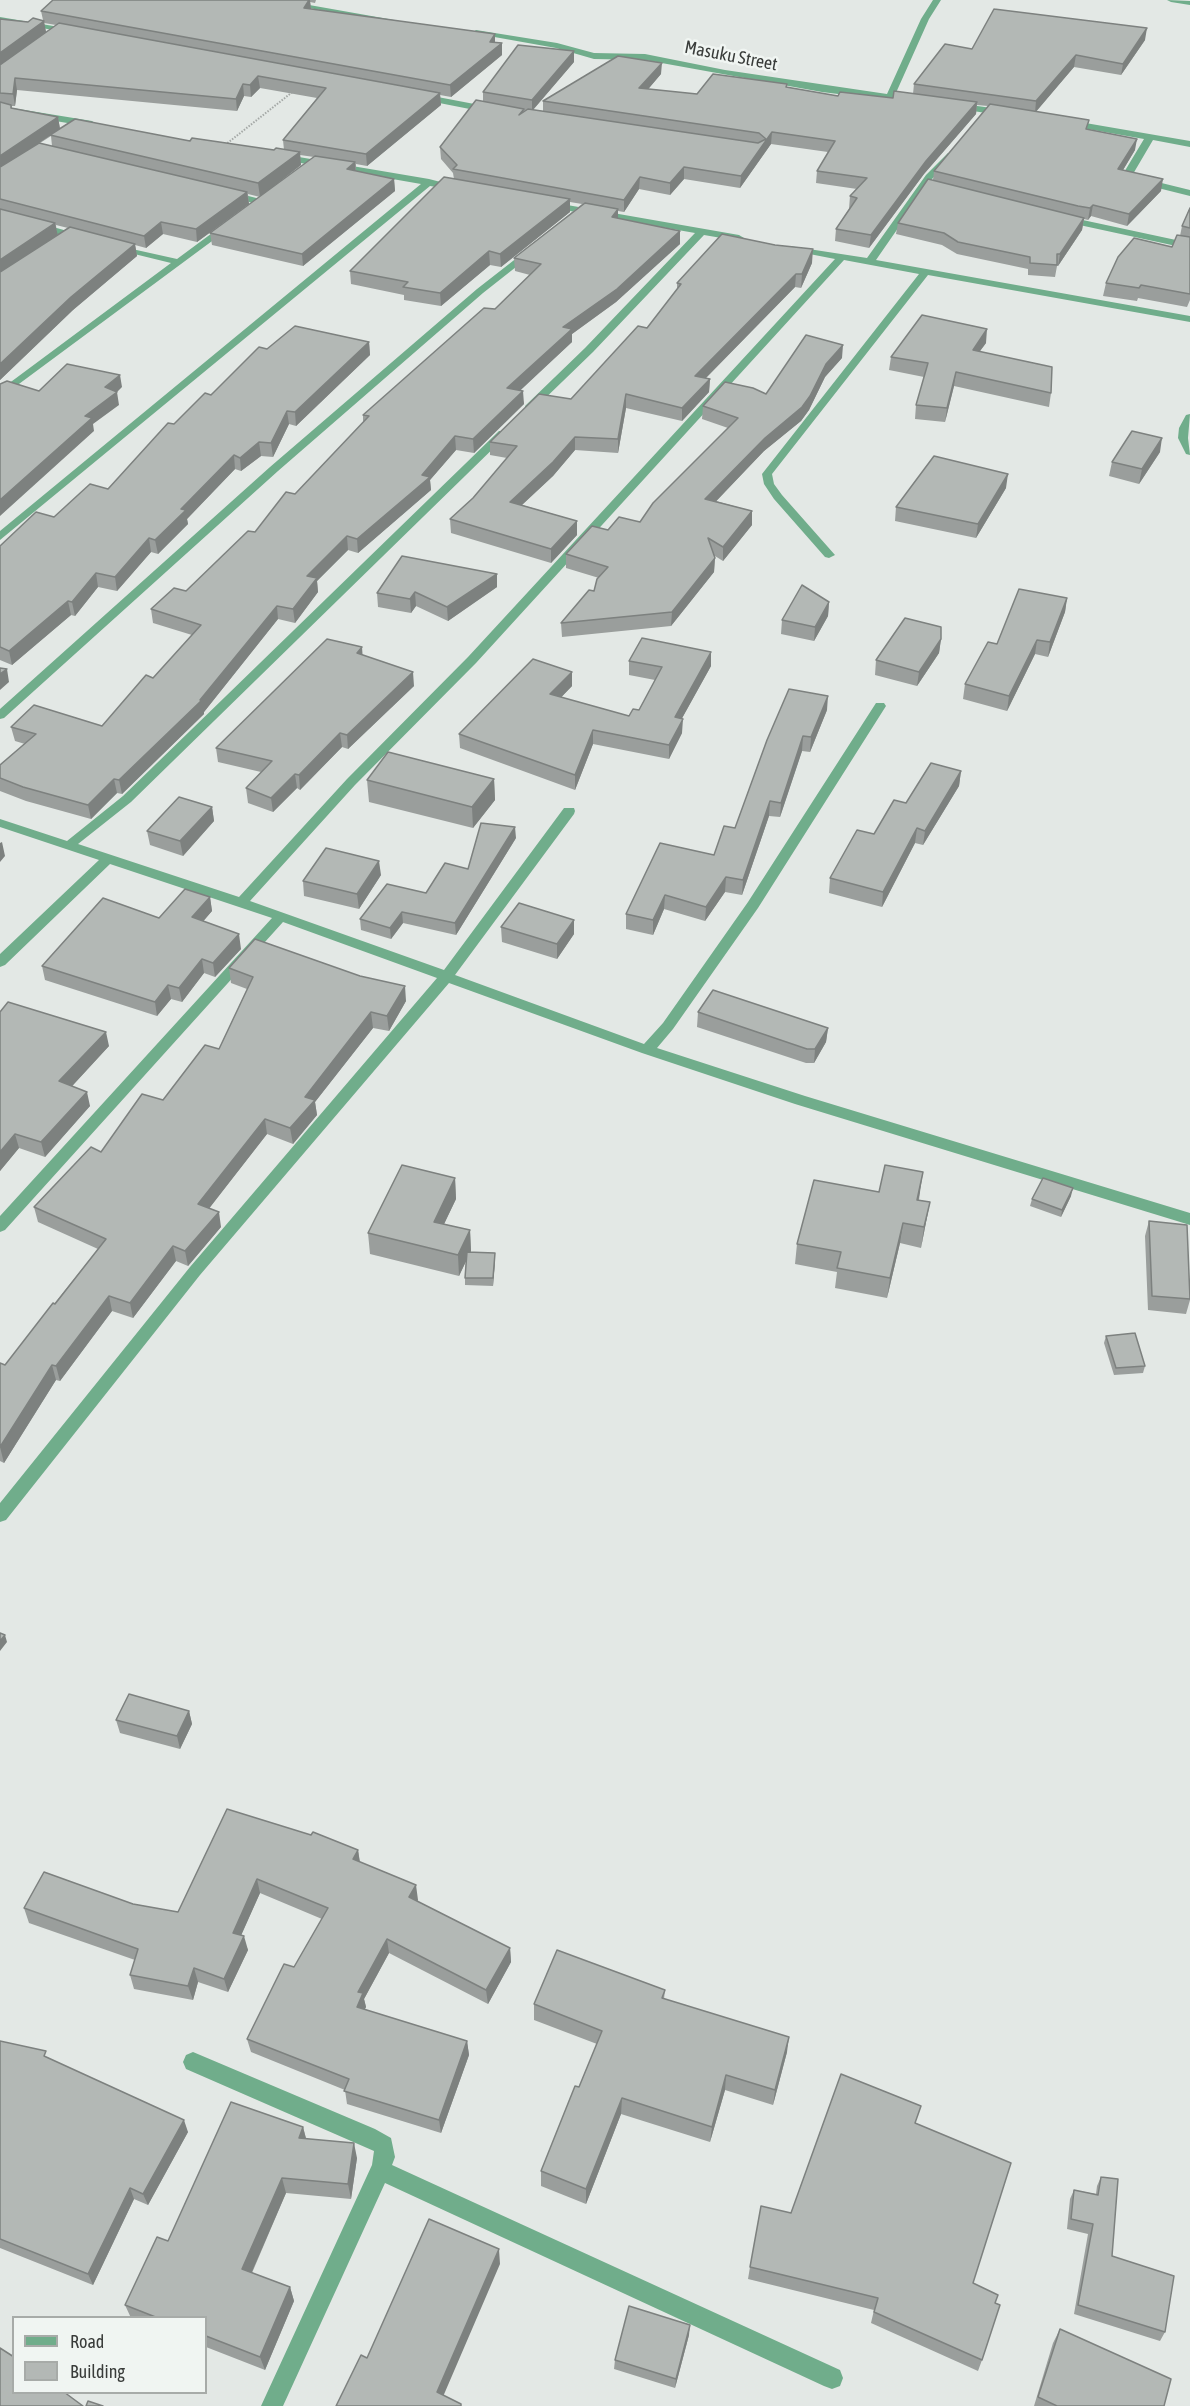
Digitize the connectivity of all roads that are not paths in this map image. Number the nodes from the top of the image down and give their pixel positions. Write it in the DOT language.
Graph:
graph roads {
  1 [pos="266,0"];
  2 [pos="937,0"];
  3 [pos="1171,0"];
  4 [pos="1190,3"];
  5 [pos="0,19"];
  6 [pos="397,21"];
  7 [pos="60,29"];
  8 [pos="467,32"];
  9 [pos="82,33"];
  10 [pos="51,35"];
  11 [pos="413,96"];
  12 [pos="890,97"];
  13 [pos="919,101"];
  14 [pos="942,104"];
  15 [pos="0,109"];
  16 [pos="986,110"];
  17 [pos="504,112"];
  18 [pos="1019,115"];
  19 [pos="979,118"];
  20 [pos="81,122"];
  21 [pos="1063,122"];
  22 [pos="103,126"];
  23 [pos="65,133"];
  24 [pos="1150,137"];
  25 [pos="958,144"];
  26 [pos="1190,144"];
  27 [pos="268,155"];
  28 [pos="314,163"];
  29 [pos="305,169"];
  30 [pos="429,182"];
  31 [pos="923,185"];
  32 [pos="935,188"];
  33 [pos="464,189"];
  34 [pos="214,191"];
  35 [pos="1190,193"];
  36 [pos="269,195"];
  37 [pos="261,202"];
  38 [pos="534,202"];
  39 [pos="251,208"];
  40 [pos="0,215"];
  41 [pos="1056,217"];
  42 [pos="233,222"];
  43 [pos="701,232"];
  44 [pos="69,235"];
  45 [pos="91,240"];
  46 [pos="748,240"];
  47 [pos="59,241"];
  48 [pos="102,243"];
  49 [pos="783,246"];
  50 [pos="1190,246"];
  51 [pos="535,247"];
  52 [pos="843,256"];
  53 [pos="870,261"];
  54 [pos="178,262"];
  55 [pos="925,272"];
  56 [pos="1190,319"];
  57 [pos="0,395"];
  58 [pos="1190,417"];
  59 [pos="1190,452"];
  60 [pos="0,537"];
  61 [pos="829,555"];
  62 [pos="880,706"];
  63 [pos="0,715"];
  64 [pos="568,811"];
  65 [pos="0,823"];
  66 [pos="69,846"];
  67 [pos="107,860"];
  68 [pos="240,904"];
  69 [pos="282,916"];
  70 [pos="0,962"];
  71 [pos="446,977"];
  72 [pos="647,1050"];
  73 [pos="1190,1219"];
  74 [pos="0,1226"];
  75 [pos="0,1515"];
  76 [pos="193,2062"];
  77 [pos="380,2170"];
  78 [pos="832,2378"];
  79 [pos="272,2406"];
  1 -- 6 [label="street"];
  2 -- 12 [label="street"];
  3 -- 4 [label="street"];
  5 -- 7 [label="street"];
  7 -- 9 [label="street"];
  7 -- 10 [label="street"];
  8 -- 12 [label="street, Masuku Street"];
  11 -- 17 [label="street"];
  12 -- 13 [label="street, Masuku Street"];
  14 -- 16 [label="street"];
  15 -- 20 [label="street"];
  16 -- 18 [label="street"];
  16 -- 19 [label="street"];
  20 -- 22 [label="street"];
  20 -- 23 [label="street"];
  21 -- 24 [label="street"];
  24 -- 26 [label="street"];
  24 -- 35 [label="street"];
  25 -- 31 [label="street"];
  27 -- 28 [label="street"];
  28 -- 29 [label="street"];
  28 -- 30 [label="street"];
  30 -- 33 [label="street"];
  30 -- 60 [label="street"];
  31 -- 32 [label="street"];
  31 -- 53 [label="street"];
  34 -- 37 [label="street"];
  36 -- 37 [label="street"];
  37 -- 39 [label="street"];
  38 -- 43 [label="street"];
  40 -- 44 [label="street"];
  41 -- 50 [label="street"];
  42 -- 54 [label="street"];
  43 -- 46 [label="street"];
  43 -- 66 [label="street"];
  44 -- 45 [label="street"];
  44 -- 47 [label="street"];
  48 -- 54 [label="street"];
  49 -- 52 [label="street"];
  51 -- 63 [label="street"];
  52 -- 53 [label="street"];
  52 -- 68 [label="street"];
  53 -- 55 [label="street"];
  54 -- 57 [label="street"];
  55 -- 56 [label="street"];
  55 -- 61 [label="street"];
  58 -- 59 [label="street"];
  62 -- 72 [label="street"];
  64 -- 71 [label="street"];
  65 -- 66 [label="street"];
  66 -- 67 [label="street"];
  67 -- 68 [label="street"];
  67 -- 70 [label="street"];
  68 -- 69 [label="street"];
  69 -- 71 [label="street"];
  69 -- 74 [label="street"];
  71 -- 72 [label="street"];
  71 -- 75 [label="street"];
  72 -- 73 [label="street"];
  76 -- 77 [label="street"];
  77 -- 78 [label="street"];
  77 -- 79 [label="street"];
}
